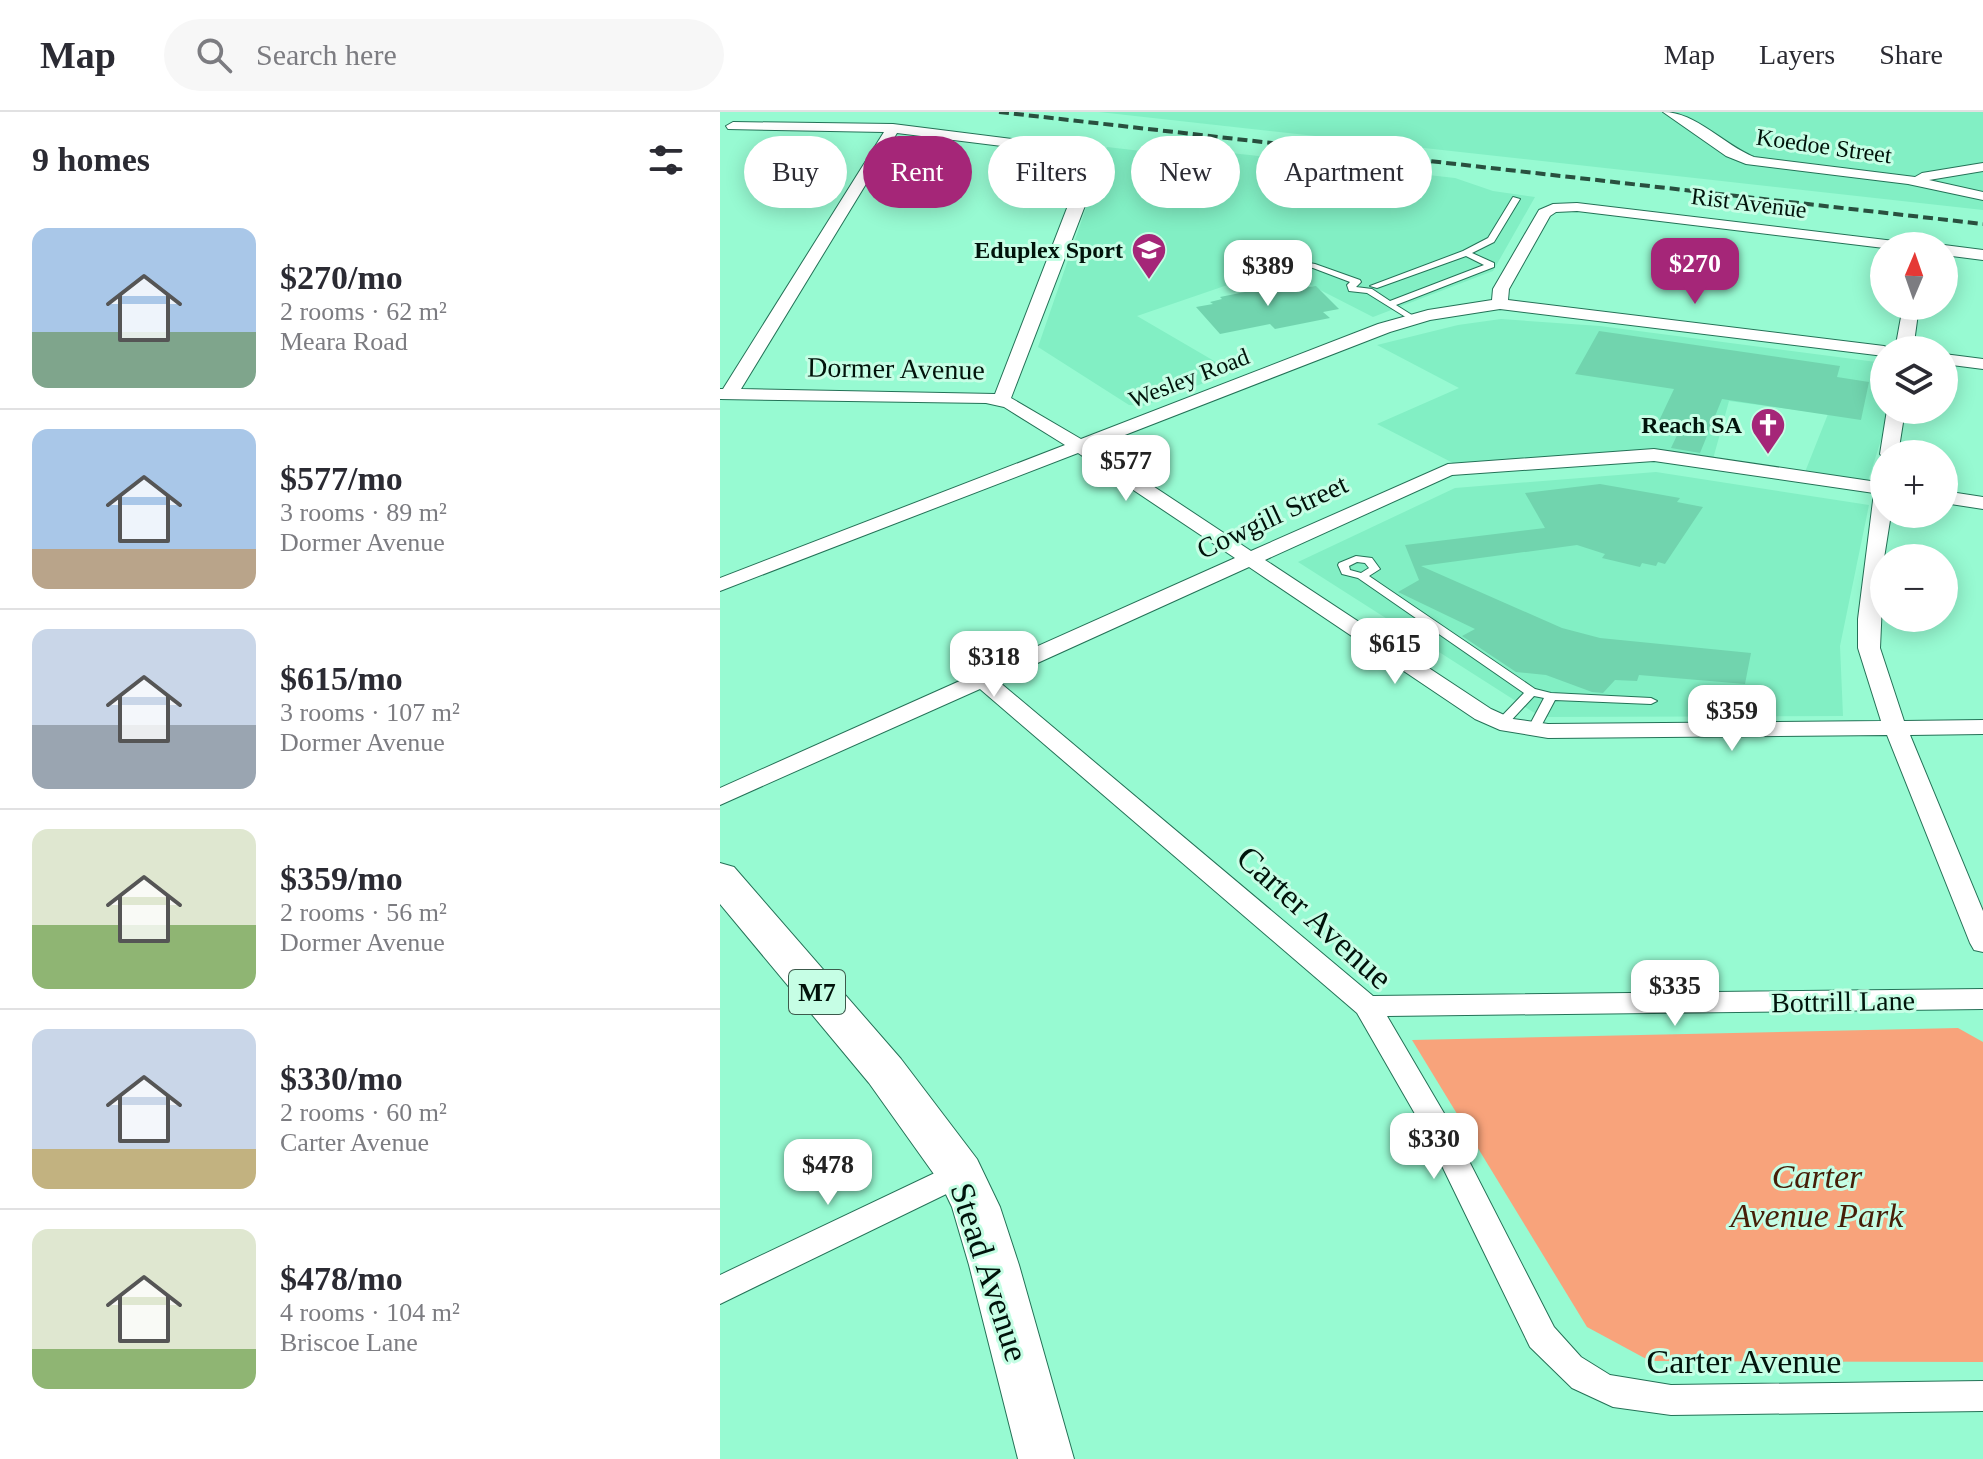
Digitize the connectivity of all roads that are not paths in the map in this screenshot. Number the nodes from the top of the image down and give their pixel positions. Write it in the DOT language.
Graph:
graph roads {
  1 [pos="744,112"];
  2 [pos="1670,112"];
  3 [pos="893,128"];
  4 [pos="1976,168"];
  5 [pos="1908,180"];
  6 [pos="1978,195"];
  7 [pos="1516,199"];
  8 [pos="1870,242"];
  9 [pos="1958,252"];
  10 [pos="1240,253"];
  11 [pos="1466,253"];
  12 [pos="1983,255"];
  13 [pos="1371,288"];
  14 [pos="1390,304"];
  15 [pos="1500,304"];
  16 [pos="1412,319"];
  17 [pos="1870,349"];
  18 [pos="1958,361"];
  19 [pos="1983,364"];
  20 [pos="725,394"];
  21 [pos="1001,401"];
  22 [pos="1080,446"];
  23 [pos="1870,488"];
  24 [pos="1958,499"];
  25 [pos="1983,503"];
  26 [pos="1880,528"];
  27 [pos="1250,560"];
  28 [pos="1362,576"];
  29 [pos="720,585"];
  30 [pos="982,679"];
  31 [pos="1531,692"];
  32 [pos="1551,696"];
  33 [pos="1651,701"];
  34 [pos="1502,723"];
  35 [pos="1983,727"];
  36 [pos="1895,728"];
  37 [pos="1533,730"];
  38 [pos="720,797"];
  39 [pos="720,877"];
  40 [pos="1983,943"];
  41 [pos="1983,999"];
  42 [pos="1367,1006"];
  43 [pos="960,1173"];
  44 [pos="720,1290"];
  45 [pos="1983,1396"];
  46 [pos="1046,1459"];
  1 -- 3 [label="street"];
  2 -- 5 [label="street, Koedoe Street"];
  3 -- 20 [label="street"];
  3 -- 21 [label="street"];
  4 -- 5 [label="street"];
  4 -- 6 [label="street"];
  5 -- 6 [label="street, Koedoe Street"];
  7 -- 11 [label="lane"];
  8 -- 15 [label="street, Rist Avenue"];
  9 -- 12 [label="street"];
  10 -- 13 [label="lane"];
  11 -- 13 [label="lane"];
  11 -- 14 [label="lane"];
  13 -- 14 [label="lane"];
  14 -- 16 [label="lane"];
  15 -- 16 [label="street, Wesley Road"];
  15 -- 17 [label="street, Wesley Road"];
  16 -- 22 [label="street, Wesley Road"];
  18 -- 19 [label="street"];
  20 -- 21 [label="street, Dormer Avenue"];
  21 -- 22 [label="street, Dormer Avenue"];
  22 -- 27 [label="street, Dormer Avenue"];
  22 -- 29 [label="street, Wesley Road"];
  23 -- 27 [label="street, Cowgill Street"];
  24 -- 25 [label="street"];
  26 -- 36 [label="street"];
  27 -- 30 [label="street, Cowgill Street"];
  27 -- 34 [label="street, Dormer Avenue"];
  28 -- 31 [label="lane"];
  30 -- 38 [label="street, Cowgill Street"];
  30 -- 42 [label="street, Carter Avenue"];
  31 -- 32 [label="lane"];
  31 -- 34 [label="lane"];
  32 -- 33 [label="lane"];
  32 -- 37 [label="lane"];
  34 -- 37 [label="street, Dormer Avenue"];
  35 -- 36 [label="street, Dormer Avenue"];
  36 -- 37 [label="street, Dormer Avenue"];
  36 -- 40 [label="street"];
  39 -- 43 [label="main road, Stead Avenue / M7"];
  41 -- 42 [label="street, Bottrill Lane"];
  42 -- 45 [label="street, Carter Avenue"];
  43 -- 44 [label="street"];
  43 -- 46 [label="main road, Stead Avenue / M7"];
}
